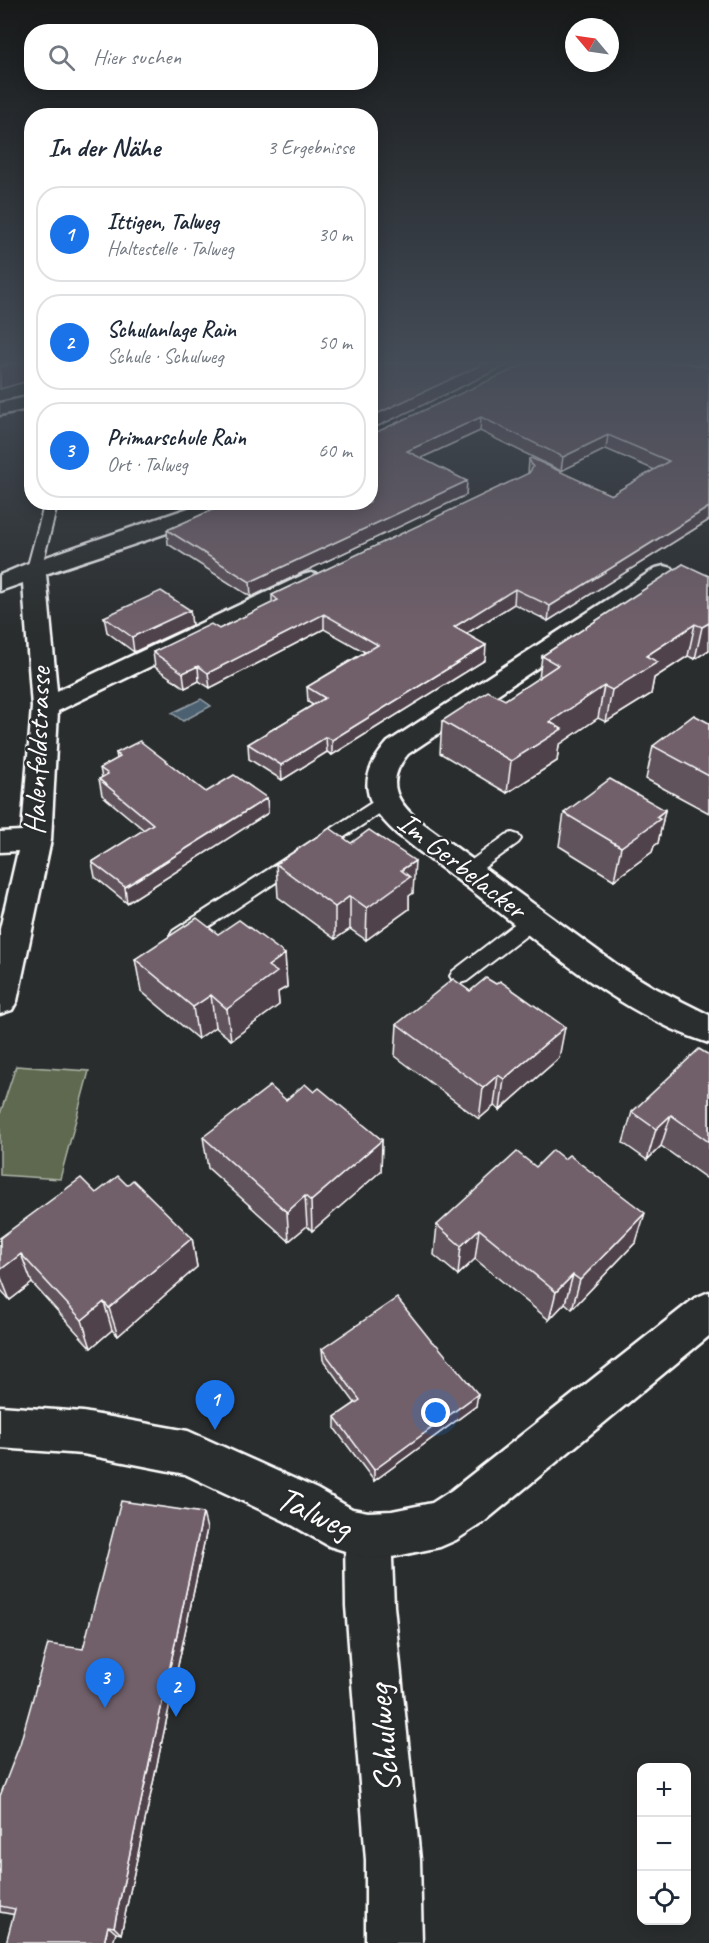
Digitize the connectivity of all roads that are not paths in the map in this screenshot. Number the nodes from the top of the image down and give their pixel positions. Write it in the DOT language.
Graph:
graph roads {
  1 [pos="50,510"];
  2 [pos="209,510"];
  3 [pos="336,568"];
  4 [pos="34,569"];
  5 [pos="664,573"];
  6 [pos="0,584"];
  7 [pos="45,707"];
  8 [pos="385,802"];
  9 [pos="512,839"];
  10 [pos="36,840"];
  11 [pos="0,842"];
  12 [pos="468,871"];
  13 [pos="533,920"];
  14 [pos="162,948"];
  15 [pos="460,976"];
  16 [pos="0,1001"];
  17 [pos="709,1030"];
  18 [pos="709,1311"];
  19 [pos="0,1426"];
  20 [pos="368,1535"];
  21 [pos="394,1943"];
  1 -- 4 [label="lane"];
  2 -- 4 [label="street"];
  3 -- 7 [label="street"];
  4 -- 6 [label="street"];
  4 -- 7 [label="street, Halenfeldstrasse"];
  5 -- 8 [label="street, Im Gerbelacker"];
  7 -- 10 [label="street, Halenfeldstrasse"];
  8 -- 12 [label="street, Im Gerbelacker"];
  8 -- 14 [label="lane"];
  9 -- 12 [label="lane"];
  10 -- 11 [label="street"];
  10 -- 16 [label="street, Halenfeldstrasse"];
  12 -- 13 [label="street, Im Gerbelacker"];
  13 -- 15 [label="lane"];
  13 -- 17 [label="street, Im Gerbelacker"];
  18 -- 20 [label="street, Talweg"];
  19 -- 20 [label="street, Talweg"];
  20 -- 21 [label="street, Schulweg"];
}
